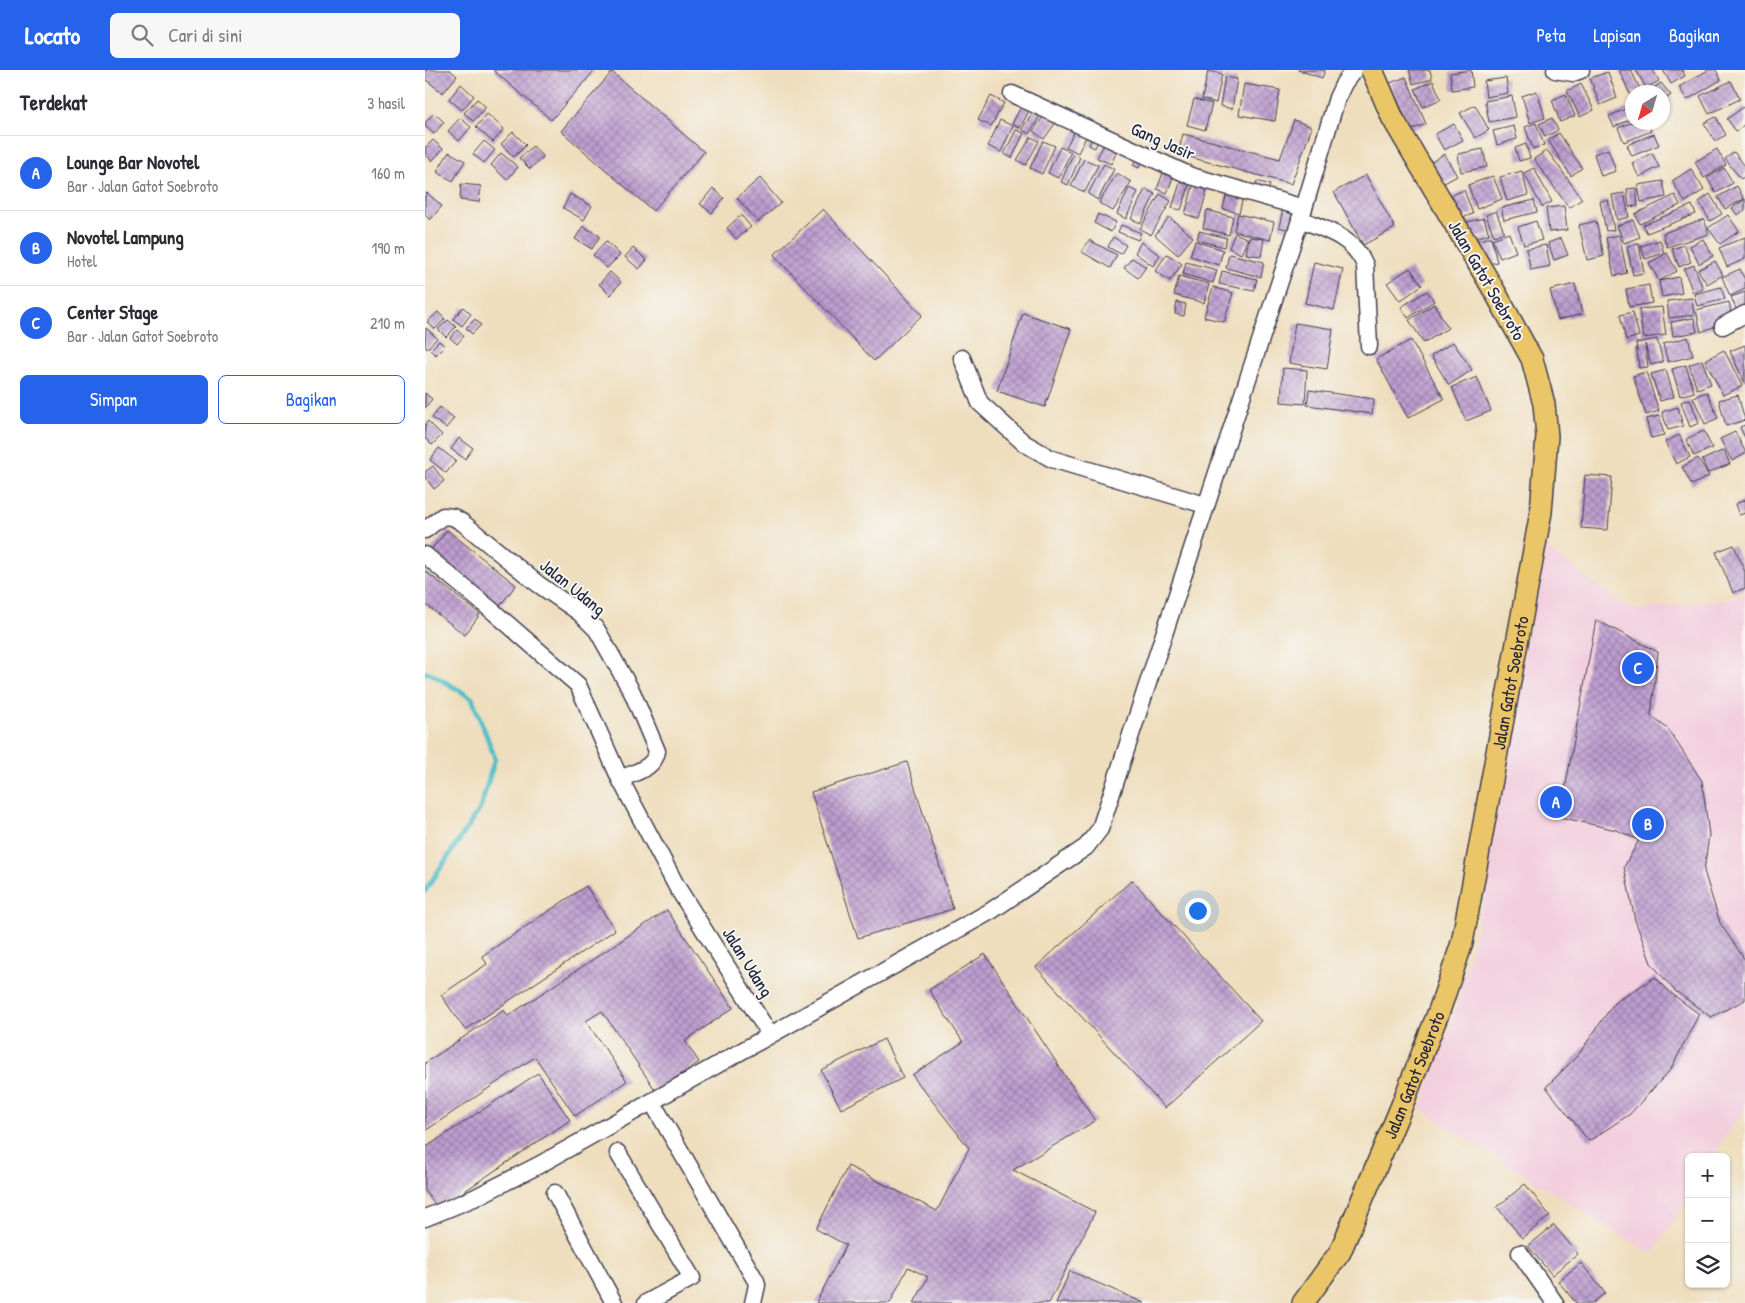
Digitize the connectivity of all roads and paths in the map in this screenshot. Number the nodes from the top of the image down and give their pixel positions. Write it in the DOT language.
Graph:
graph roads {
  1 [pos="1354,70"];
  2 [pos="1372,70"];
  3 [pos="1555,70"];
  4 [pos="1581,70"];
  5 [pos="1012,94"];
  6 [pos="1302,213"];
  7 [pos="1745,314"];
  8 [pos="1723,326"];
  9 [pos="1369,346"];
  10 [pos="962,358"];
  11 [pos="1205,505"];
  12 [pos="425,530"];
  13 [pos="425,556"];
  14 [pos="620,779"];
  15 [pos="770,1035"];
  16 [pos="652,1102"];
  17 [pos="618,1153"];
  18 [pos="555,1193"];
  19 [pos="425,1218"];
  20 [pos="1520,1253"];
  21 [pos="614,1303"];
  22 [pos="646,1303"];
  23 [pos="753,1303"];
  24 [pos="1303,1303"];
  25 [pos="1555,1303"];
  1 -- 6 [label="street"];
  2 -- 24 [label="main road, Jalan Gatot Soebroto"];
  3 -- 4 [label="street"];
  5 -- 6 [label="street, Gang Jasir"];
  6 -- 9 [label="street, Gang Jasir"];
  6 -- 11 [label="street"];
  7 -- 8 [label="street"];
  10 -- 11 [label="street"];
  11 -- 15 [label="street"];
  12 -- 14 [label="street, Jalan Udang"];
  13 -- 14 [label="street, Jalan Udang"];
  14 -- 15 [label="street, Jalan Udang"];
  15 -- 16 [label="street"];
  16 -- 19 [label="street"];
  16 -- 23 [label="street"];
  17 -- 22 [label="street"];
  18 -- 21 [label="street"];
  20 -- 25 [label="street"];
}
